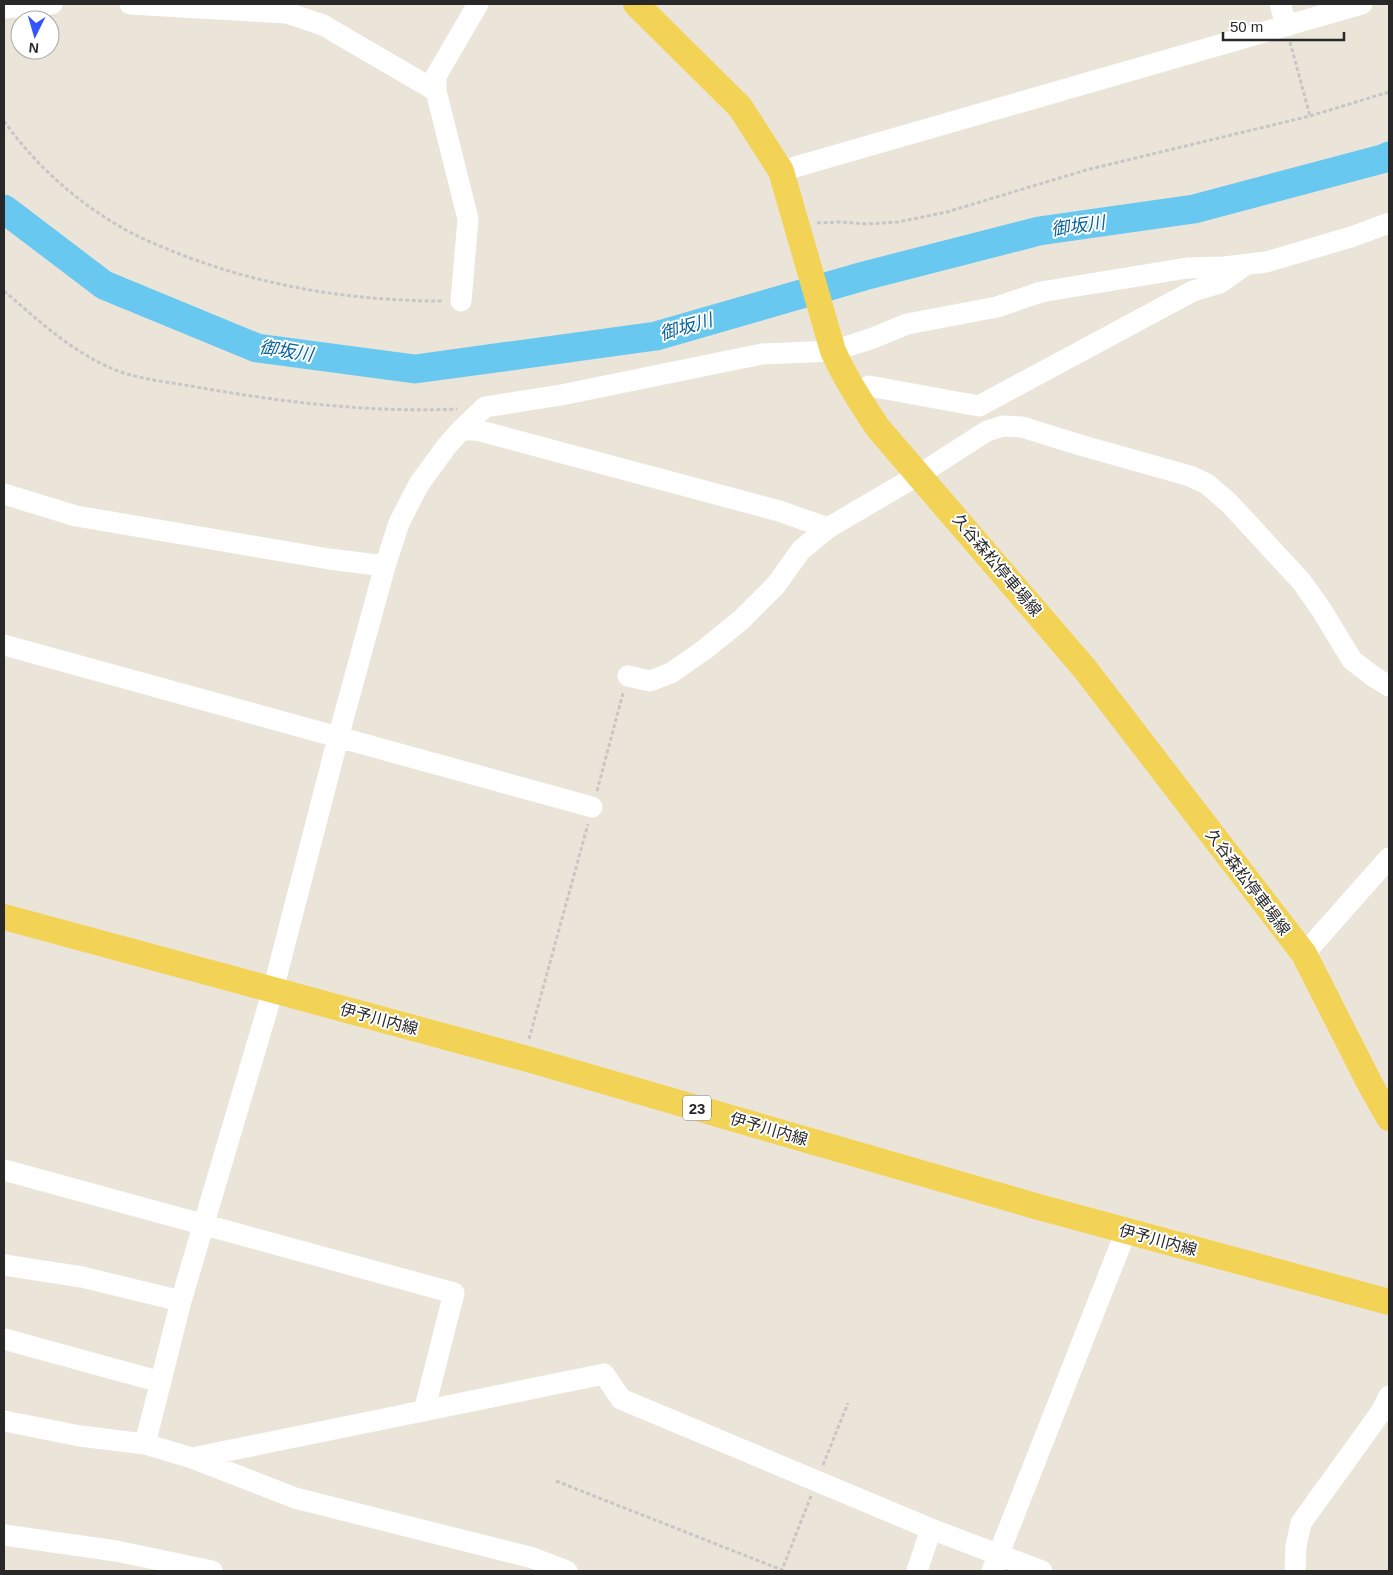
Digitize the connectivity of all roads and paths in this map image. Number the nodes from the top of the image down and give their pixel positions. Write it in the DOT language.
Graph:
graph roads {
  1 [pos="52,4"];
  2 [pos="130,4"];
  3 [pos="478,4"];
  4 [pos="636,4"];
  5 [pos="1280,4"];
  6 [pos="1362,4"];
  7 [pos="4,8"];
  8 [pos="1286,24"];
  9 [pos="436,91"];
  10 [pos="1389,92"];
  11 [pos="1310,116"];
  12 [pos="4,121"];
  13 [pos="781,171"];
  14 [pos="1389,222"];
  15 [pos="799,230"];
  16 [pos="1246,264"];
  17 [pos="4,290"];
  18 [pos="461,301"];
  19 [pos="831,345"];
  20 [pos="854,392"];
  21 [pos="485,407"];
  22 [pos="461,430"];
  23 [pos="920,474"];
  24 [pos="4,494"];
  25 [pos="828,528"];
  26 [pos="385,566"];
  27 [pos="4,645"];
  28 [pos="628,676"];
  29 [pos="1389,686"];
  30 [pos="338,738"];
  31 [pos="592,807"];
  32 [pos="1389,858"];
  33 [pos="4,917"];
  34 [pos="1304,954"];
  35 [pos="273,990"];
  36 [pos="524,1058"];
  37 [pos="1389,1118"];
  38 [pos="4,1170"];
  39 [pos="204,1225"];
  40 [pos="1126,1231"];
  41 [pos="4,1265"];
  42 [pos="182,1301"];
  43 [pos="1389,1302"];
  44 [pos="4,1339"];
  45 [pos="161,1382"];
  46 [pos="1389,1396"];
  47 [pos="848,1403"];
  48 [pos="424,1411"];
  49 [pos="4,1421"];
  50 [pos="145,1444"];
  51 [pos="192,1458"];
  52 [pos="556,1481"];
  53 [pos="817,1481"];
  54 [pos="931,1528"];
  55 [pos="4,1535"];
  56 [pos="995,1563"];
  57 [pos="212,1571"];
  58 [pos="567,1571"];
  59 [pos="917,1571"];
  60 [pos="1042,1571"];
  61 [pos="1295,1571"];
  1 -- 7 [label="street"];
  2 -- 9 [label="street"];
  3 -- 9 [label="street"];
  4 -- 13 [label="main road, 久谷森松停車場線"];
  5 -- 8 [label="street"];
  6 -- 8 [label="street"];
  8 -- 11 [label="path"];
  8 -- 13 [label="street"];
  9 -- 18 [label="street"];
  10 -- 11 [label="path"];
  11 -- 15 [label="path"];
  12 -- 18 [label="path"];
  13 -- 15 [label="main road, 久谷森松停車場線"];
  14 -- 16 [label="street"];
  15 -- 19 [label="main road, 久谷森松停車場線"];
  16 -- 19 [label="street"];
  16 -- 20 [label="street"];
  17 -- 21 [label="path"];
  19 -- 20 [label="main road, 久谷森松停車場線"];
  19 -- 21 [label="street"];
  20 -- 23 [label="main road, 久谷森松停車場線"];
  21 -- 22 [label="street"];
  22 -- 25 [label="street"];
  22 -- 26 [label="street"];
  23 -- 25 [label="street"];
  23 -- 29 [label="street"];
  23 -- 34 [label="main road, 久谷森松停車場線"];
  24 -- 26 [label="street"];
  25 -- 28 [label="street"];
  26 -- 30 [label="street"];
  27 -- 30 [label="street"];
  28 -- 31 [label="path"];
  30 -- 31 [label="street"];
  30 -- 35 [label="street"];
  31 -- 36 [label="path"];
  32 -- 34 [label="street"];
  33 -- 35 [label="main road, 伊予川内線 / 23"];
  34 -- 37 [label="main road, 久谷森松停車場線"];
  35 -- 36 [label="main road, 伊予川内線 / 23"];
  35 -- 39 [label="street"];
  36 -- 40 [label="main road, 伊予川内線 / 23"];
  38 -- 39 [label="street"];
  39 -- 42 [label="street"];
  39 -- 48 [label="street"];
  40 -- 43 [label="main road, 伊予川内線 / 23"];
  40 -- 56 [label="street"];
  41 -- 42 [label="street"];
  42 -- 45 [label="street"];
  44 -- 45 [label="street"];
  45 -- 50 [label="street"];
  46 -- 61 [label="street"];
  47 -- 53 [label="path"];
  48 -- 51 [label="street"];
  48 -- 53 [label="street"];
  49 -- 50 [label="street"];
  50 -- 51 [label="street"];
  51 -- 58 [label="street"];
  52 -- 53 [label="path"];
  53 -- 54 [label="street"];
  54 -- 56 [label="street"];
  54 -- 59 [label="street"];
  55 -- 57 [label="street"];
  56 -- 60 [label="street"];
}
